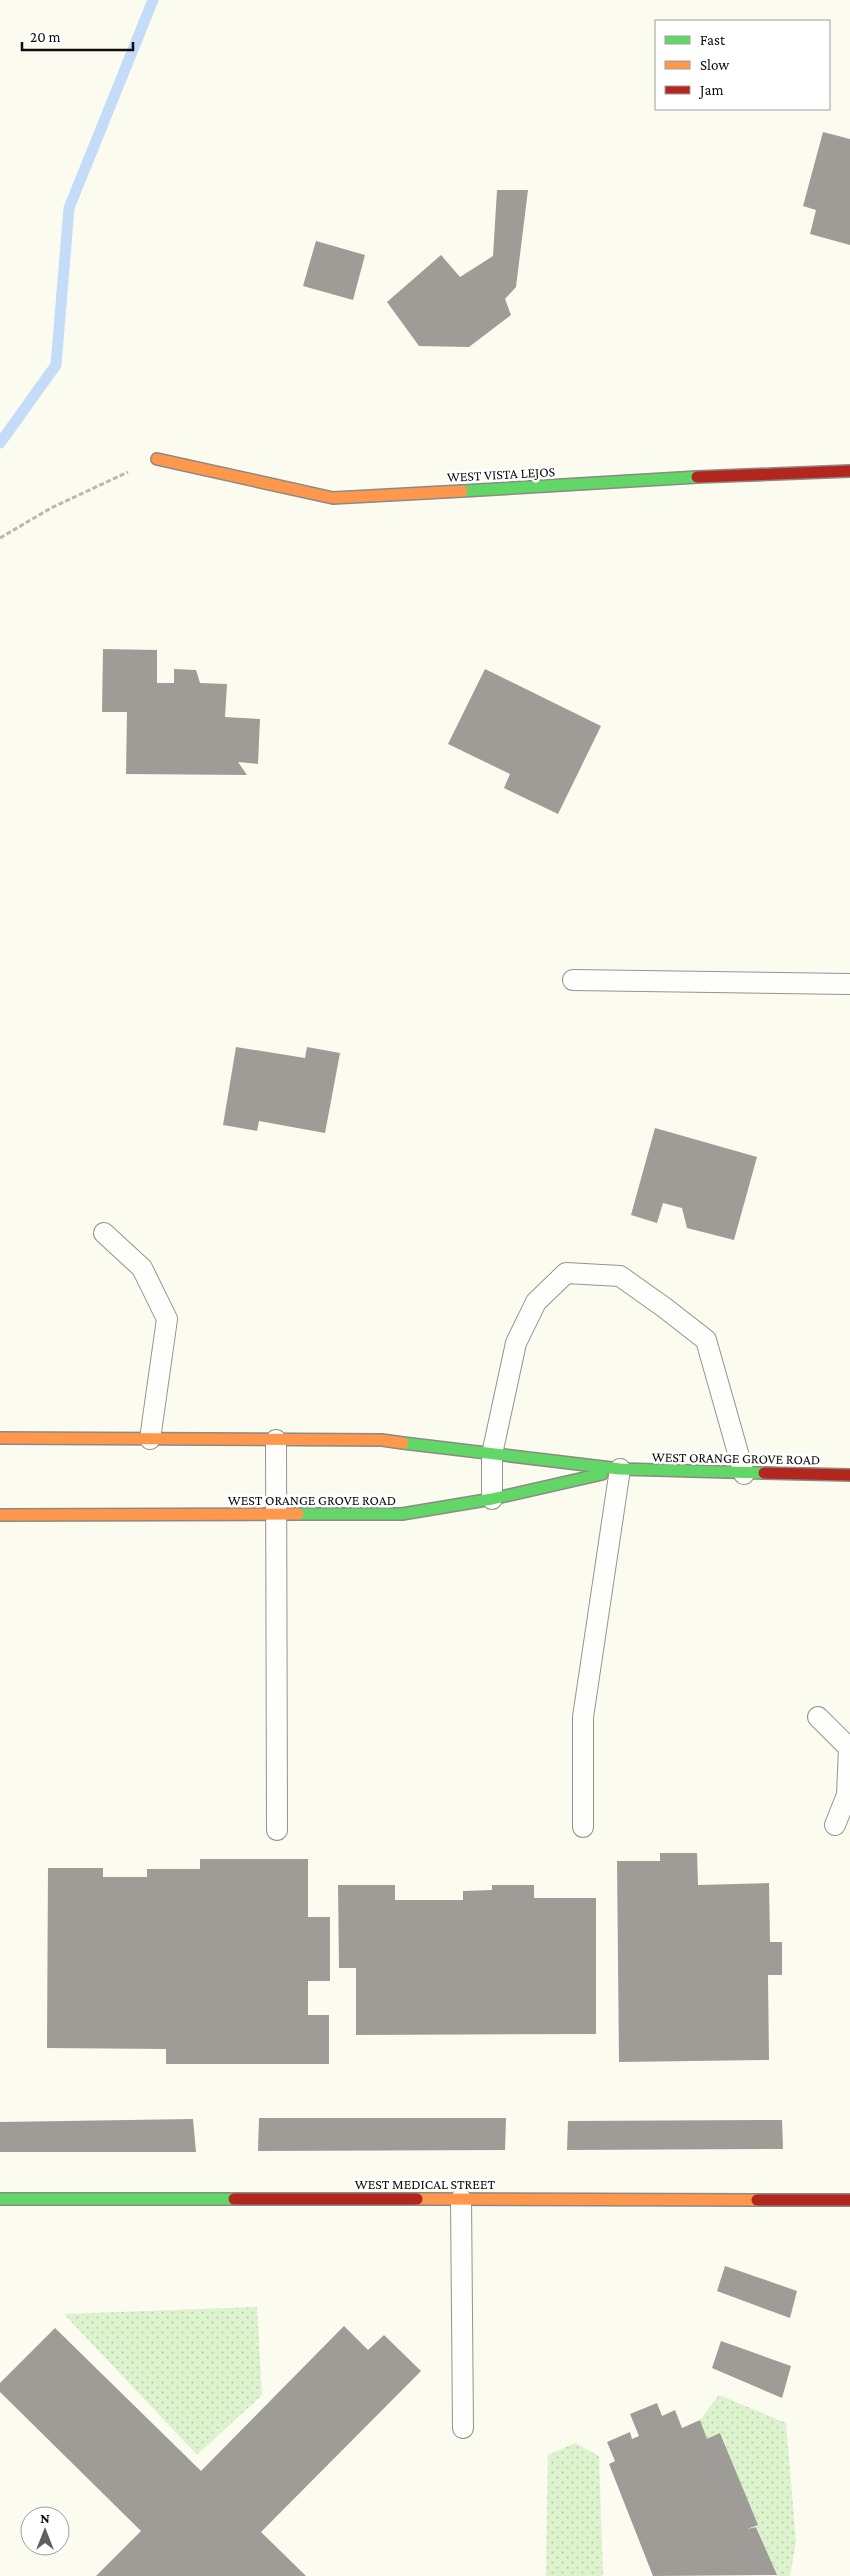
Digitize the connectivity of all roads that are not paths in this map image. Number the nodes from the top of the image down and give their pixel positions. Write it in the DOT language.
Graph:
graph roads {
  1 [pos="157,460"];
  2 [pos="850,471"];
  3 [pos="573,980"];
  4 [pos="850,984"];
  5 [pos="104,1233"];
  6 [pos="0,1438"];
  7 [pos="150,1439"];
  8 [pos="276,1440"];
  9 [pos="492,1454"];
  10 [pos="620,1469"];
  11 [pos="744,1474"];
  12 [pos="850,1475"];
  13 [pos="492,1499"];
  14 [pos="0,1514"];
  15 [pos="277,1516"];
  16 [pos="818,1717"];
  17 [pos="835,1825"];
  18 [pos="583,1827"];
  19 [pos="277,1830"];
  20 [pos="0,2199"];
  21 [pos="461,2199"];
  22 [pos="850,2200"];
  23 [pos="463,2428"];
  1 -- 2 [label="street, WEST VISTA LEJOS"];
  3 -- 4 [label="lane"];
  5 -- 7 [label="lane"];
  6 -- 7 [label="street, WEST ORANGE GROVE ROAD"];
  7 -- 8 [label="street, WEST ORANGE GROVE ROAD"];
  8 -- 9 [label="street, WEST ORANGE GROVE ROAD"];
  8 -- 15 [label="lane"];
  9 -- 10 [label="street, WEST ORANGE GROVE ROAD"];
  9 -- 11 [label="lane"];
  9 -- 13 [label="lane"];
  10 -- 11 [label="street, WEST ORANGE GROVE ROAD"];
  10 -- 13 [label="street, WEST ORANGE GROVE ROAD"];
  10 -- 18 [label="lane"];
  11 -- 12 [label="street, WEST ORANGE GROVE ROAD"];
  13 -- 15 [label="street, WEST ORANGE GROVE ROAD"];
  14 -- 15 [label="street, WEST ORANGE GROVE ROAD"];
  15 -- 19 [label="lane"];
  16 -- 17 [label="lane"];
  20 -- 21 [label="street, WEST MEDICAL STREET"];
  21 -- 22 [label="street, WEST MEDICAL STREET"];
  21 -- 23 [label="lane"];
}
